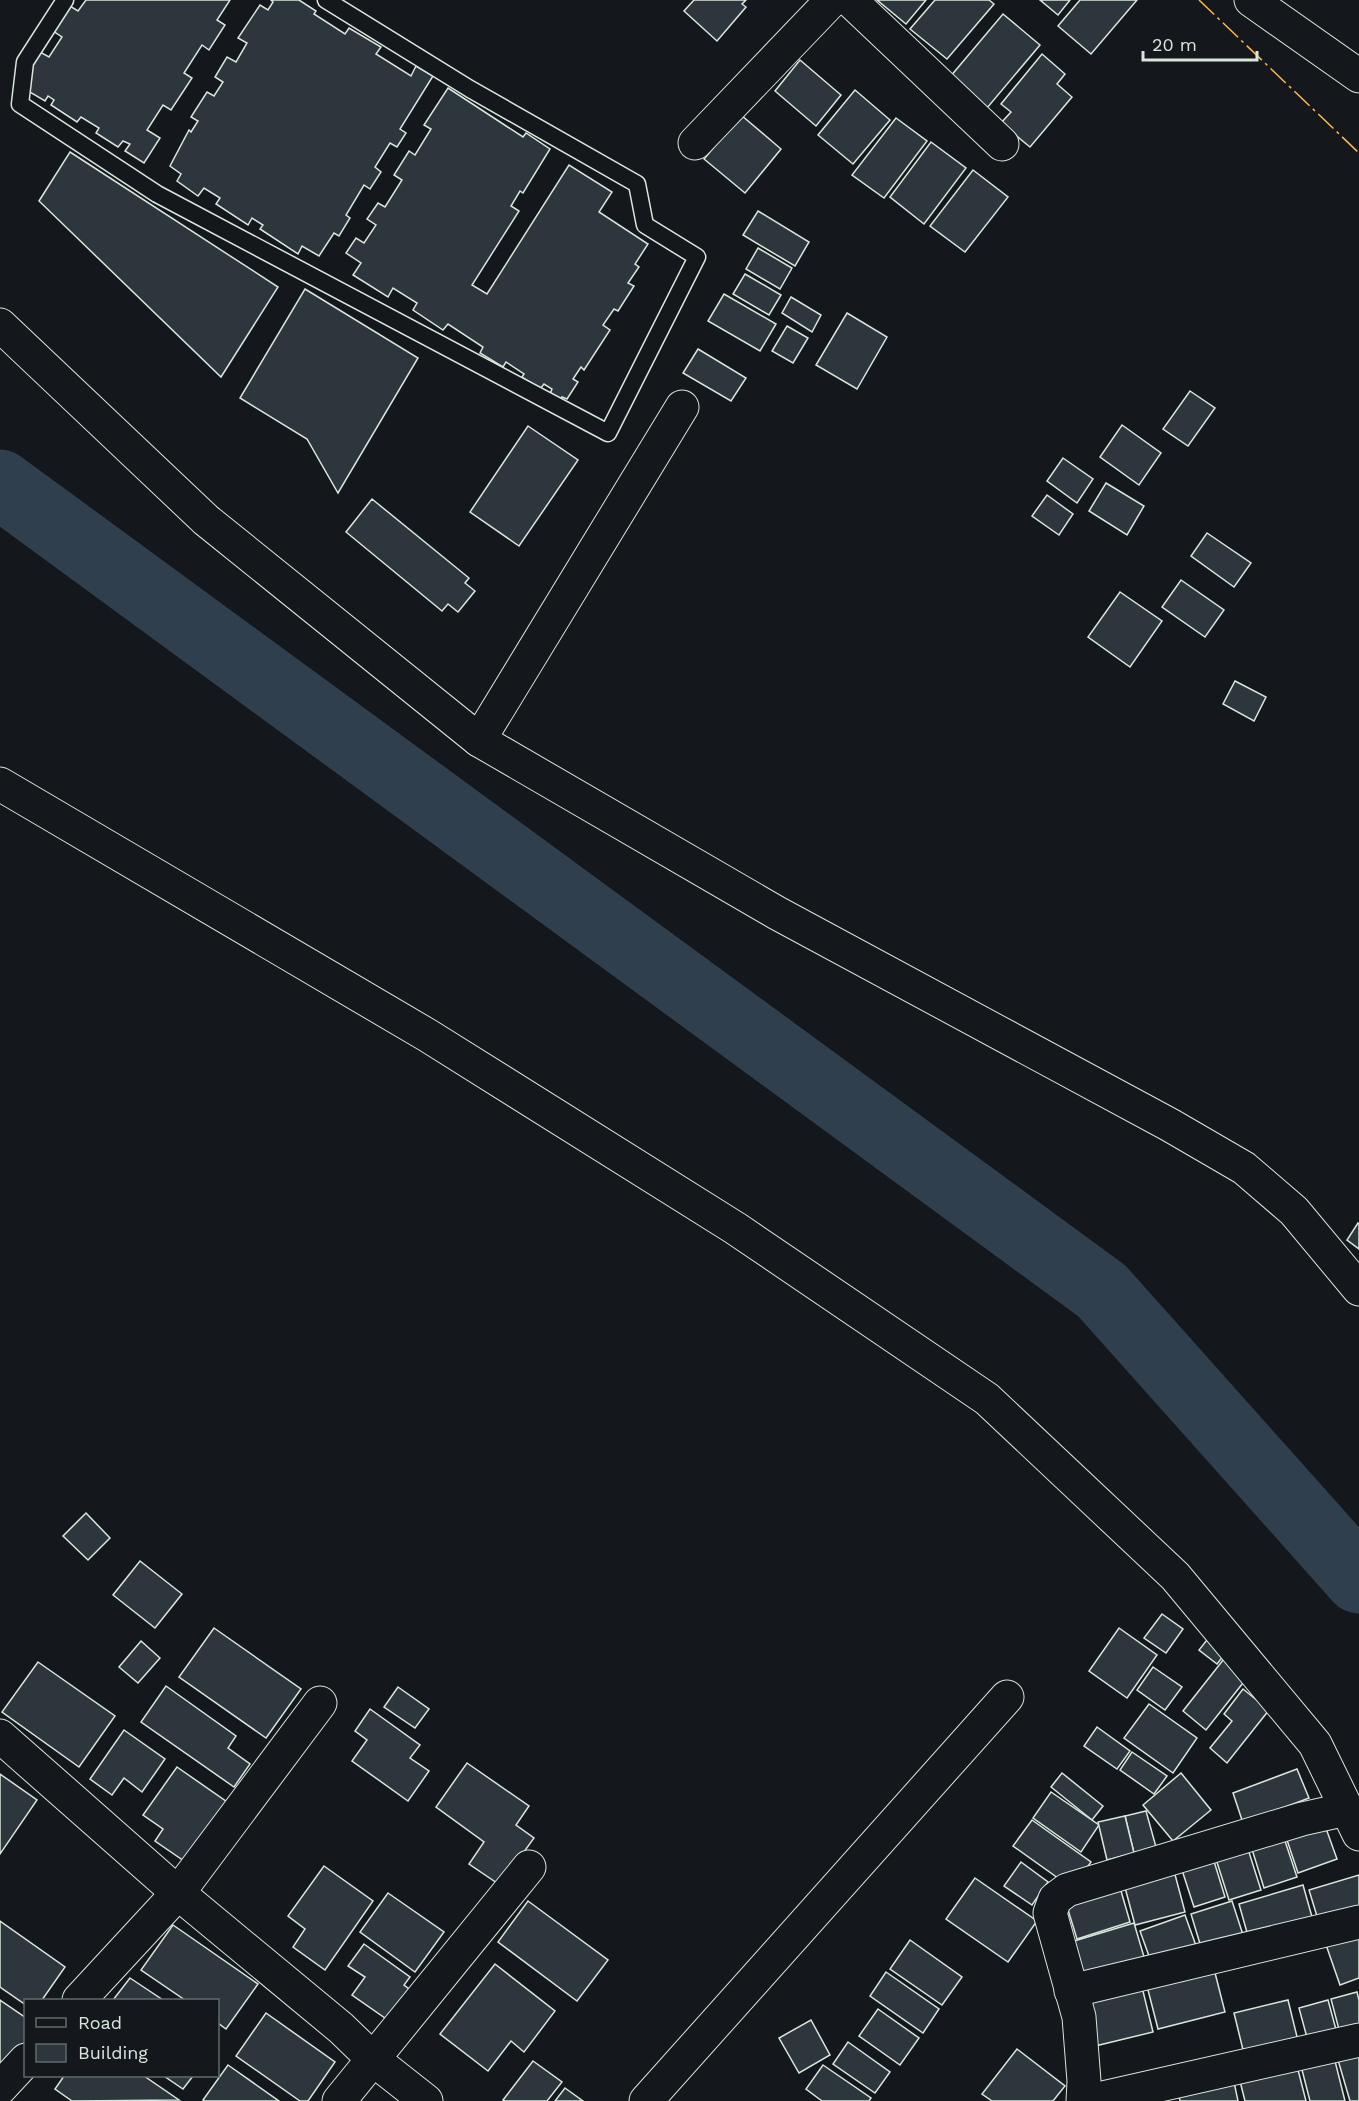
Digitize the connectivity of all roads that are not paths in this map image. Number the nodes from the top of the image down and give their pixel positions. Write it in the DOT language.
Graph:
graph roads {
  1 [pos="66,0"];
  2 [pos="326,0"];
  3 [pos="832,0"];
  4 [pos="850,0"];
  5 [pos="1251,0"];
  6 [pos="1359,76"];
  7 [pos="695,143"];
  8 [pos="1002,144"];
  9 [pos="0,325"];
  10 [pos="682,407"];
  11 [pos="478,740"];
  12 [pos="0,784"];
  13 [pos="1359,1288"];
  14 [pos="1007,1697"];
  15 [pos="320,1703"];
  16 [pos="0,1736"];
  17 [pos="1353,1821"];
  18 [pos="529,1868"];
  19 [pos="178,1893"];
  20 [pos="1359,1922"];
  21 [pos="1071,1991"];
  22 [pos="81,1999"];
  23 [pos="1359,2040"];
  24 [pos="374,2060"];
  25 [pos="24,2062"];
  26 [pos="0,2088"];
  27 [pos="339,2101"];
  28 [pos="426,2101"];
  29 [pos="646,2101"];
  30 [pos="1083,2101"];
  31 [pos="1089,2101"];
  1 -- 2 [label="lane"];
  3 -- 7 [label="street"];
  4 -- 8 [label="street"];
  5 -- 6 [label="street"];
  9 -- 11 [label="street"];
  10 -- 11 [label="street"];
  11 -- 13 [label="street"];
  12 -- 17 [label="street"];
  14 -- 29 [label="street"];
  15 -- 19 [label="street"];
  16 -- 19 [label="street"];
  17 -- 21 [label="street"];
  18 -- 24 [label="street"];
  19 -- 22 [label="street"];
  19 -- 24 [label="street"];
  20 -- 21 [label="street"];
  21 -- 30 [label="street"];
  23 -- 31 [label="street"];
  24 -- 27 [label="street"];
  24 -- 28 [label="street"];
  25 -- 26 [label="street"];
}
